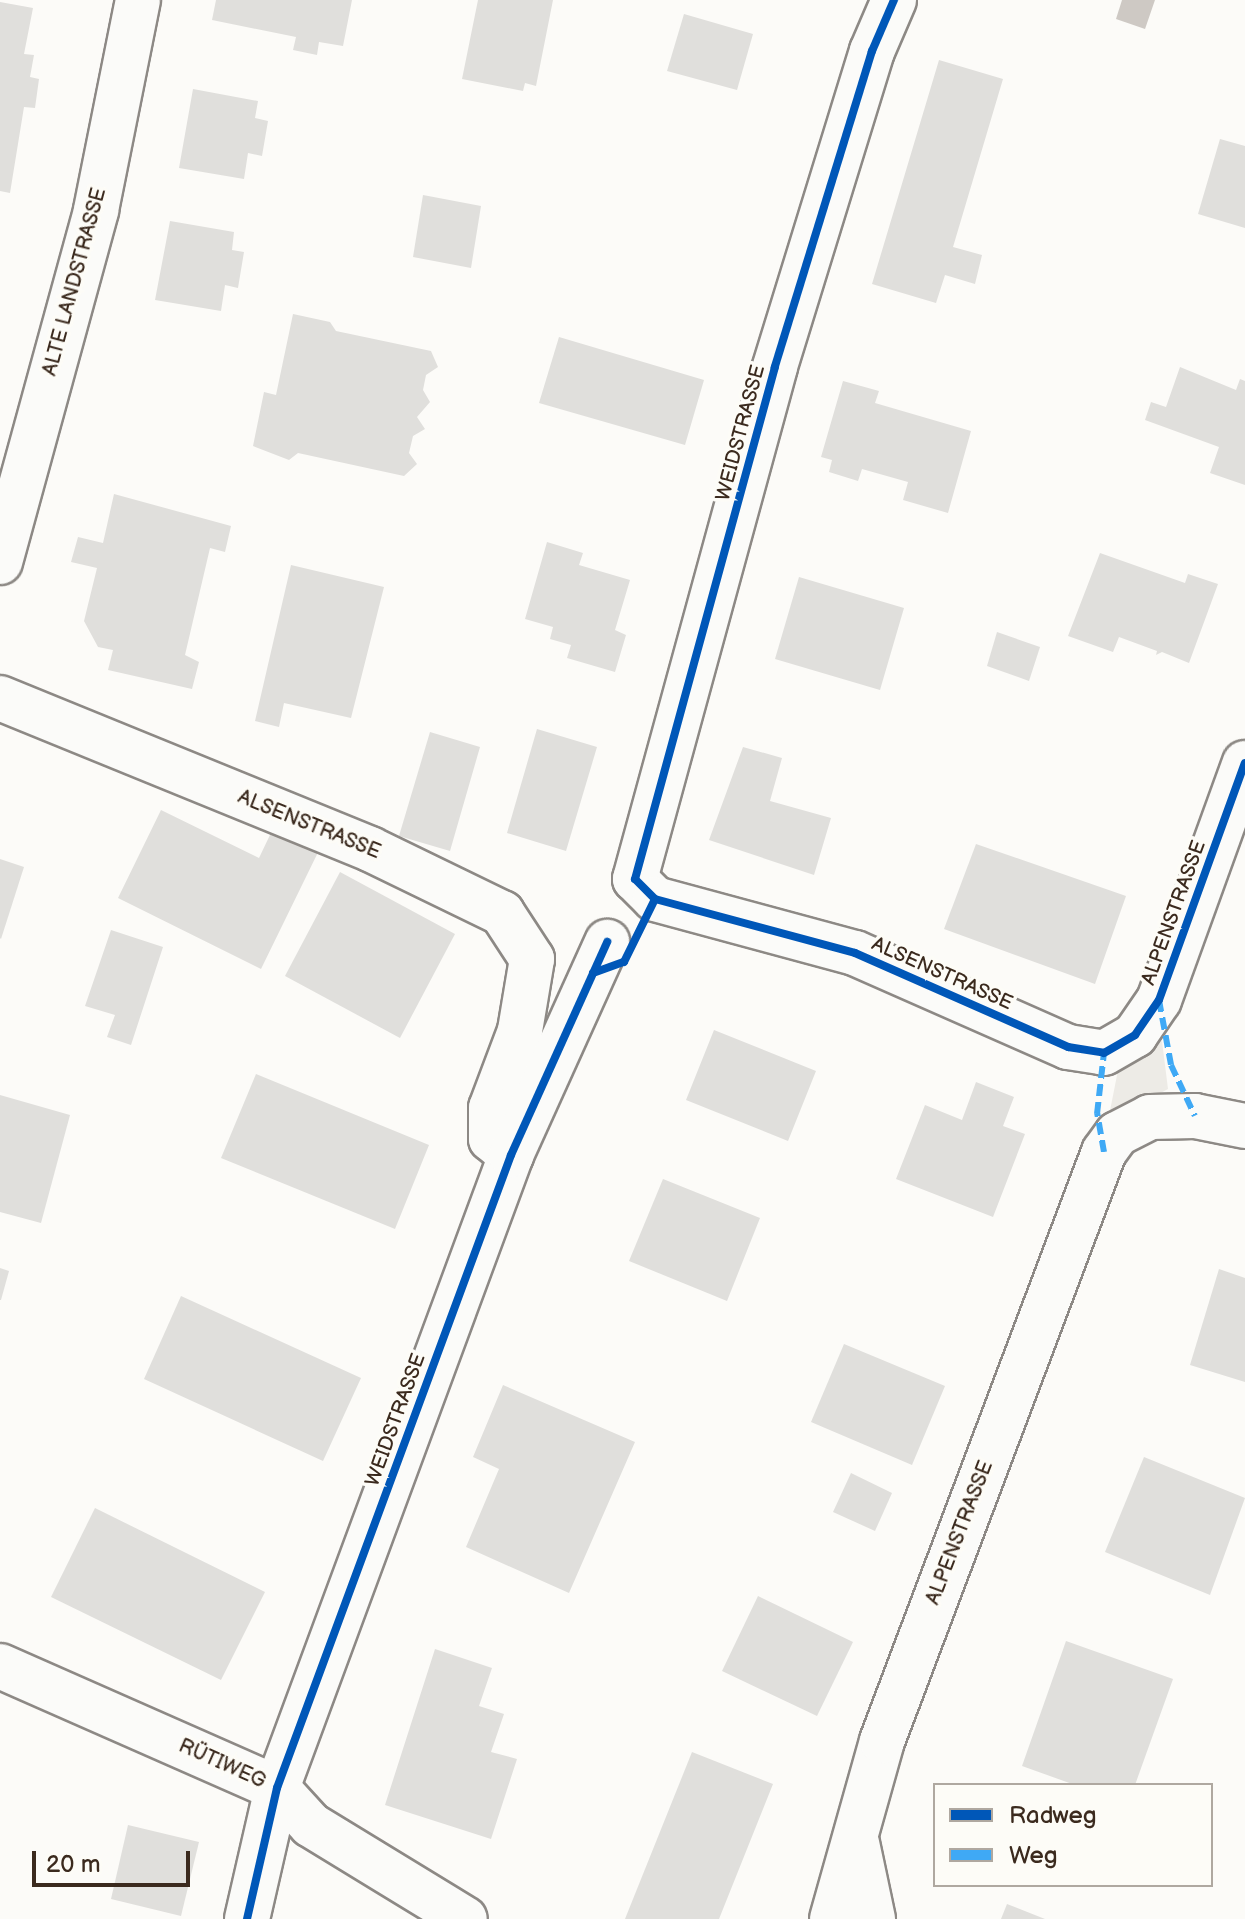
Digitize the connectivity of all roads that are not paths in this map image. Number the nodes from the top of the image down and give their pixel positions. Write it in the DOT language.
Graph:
graph roads {
  1 [pos="138,0"];
  2 [pos="894,0"];
  3 [pos="0,562"];
  4 [pos="0,698"];
  5 [pos="1245,763"];
  6 [pos="635,879"];
  7 [pos="607,942"];
  8 [pos="1104,1053"];
  9 [pos="1245,1126"];
  10 [pos="511,1155"];
  11 [pos="0,1666"];
  12 [pos="277,1788"];
  13 [pos="855,1835"];
  14 [pos="247,1919"];
  15 [pos="465,1919"];
  16 [pos="832,1919"];
  17 [pos="873,1919"];
  1 -- 3 [label="street, ALTE LANDSTRASSE"];
  2 -- 6 [label="street, WEIDSTRASSE"];
  4 -- 10 [label="street, ALSENSTRASSE"];
  5 -- 8 [label="street, ALPENSTRASSE"];
  6 -- 8 [label="street, ALSENSTRASSE"];
  7 -- 10 [label="street, WEIDSTRASSE"];
  9 -- 13 [label="street, ALPENSTRASSE"];
  10 -- 12 [label="street, WEIDSTRASSE"];
  11 -- 12 [label="street, RÜTIWEG"];
  12 -- 14 [label="street, WEIDSTRASSE"];
  12 -- 15 [label="street, RÜTIWEG"];
  13 -- 16 [label="street, ALPENSTRASSE"];
  13 -- 17 [label="street"];
}
